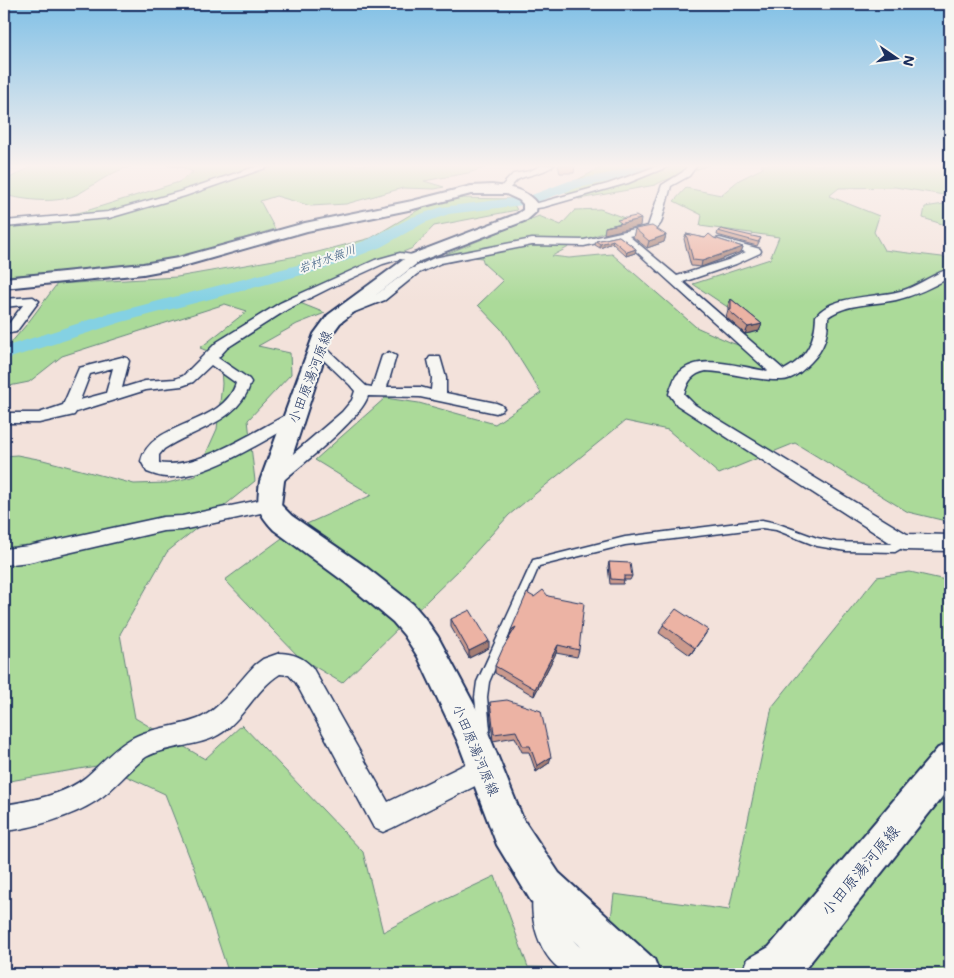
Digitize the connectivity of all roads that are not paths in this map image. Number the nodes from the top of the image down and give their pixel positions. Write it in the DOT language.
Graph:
graph roads {
  1 [pos="124,211"];
  2 [pos="385,211"];
  3 [pos="529,211"];
  4 [pos="660,211"];
  5 [pos="4,224"];
  6 [pos="622,236"];
  7 [pos="717,240"];
  8 [pos="415,258"];
  9 [pos="950,272"];
  10 [pos="674,282"];
  11 [pos="4,283"];
  12 [pos="4,303"];
  13 [pos="340,314"];
  14 [pos="4,330"];
  15 [pos="318,348"];
  16 [pos="389,356"];
  17 [pos="209,358"];
  18 [pos="435,360"];
  19 [pos="782,376"];
  20 [pos="362,391"];
  21 [pos="378,391"];
  22 [pos="438,396"];
  23 [pos="112,397"];
  24 [pos="496,408"];
  25 [pos="69,411"];
  26 [pos="4,418"];
  27 [pos="293,418"];
  28 [pos="271,493"];
  29 [pos="904,542"];
  30 [pos="950,543"];
  31 [pos="4,557"];
  32 [pos="474,737"];
  33 [pos="950,760"];
  34 [pos="484,768"];
  35 [pos="4,818"];
  36 [pos="545,887"];
  37 [pos="593,974"];
  38 [pos="639,974"];
  39 [pos="763,974"];
  1 -- 5 [label="street"];
  2 -- 11 [label="main road"];
  3 -- 8 [label="main road, 小田原湯河原線"];
  4 -- 6 [label="street"];
  6 -- 10 [label="street"];
  6 -- 13 [label="street"];
  7 -- 10 [label="street"];
  8 -- 13 [label="main road, 小田原湯河原線"];
  8 -- 17 [label="street"];
  9 -- 19 [label="street"];
  10 -- 19 [label="street"];
  12 -- 14 [label="street"];
  13 -- 15 [label="main road, 小田原湯河原線"];
  15 -- 20 [label="street"];
  15 -- 27 [label="main road, 小田原湯河原線"];
  16 -- 21 [label="street"];
  17 -- 23 [label="street"];
  17 -- 27 [label="street"];
  18 -- 22 [label="street"];
  19 -- 29 [label="street"];
  20 -- 21 [label="street"];
  20 -- 28 [label="street"];
  21 -- 22 [label="street"];
  22 -- 24 [label="street"];
  23 -- 25 [label="street"];
  23 -- 25 [label="street"];
  25 -- 26 [label="street"];
  27 -- 28 [label="main road, 小田原湯河原線"];
  28 -- 31 [label="street"];
  28 -- 32 [label="main road, 小田原湯河原線"];
  29 -- 30 [label="street"];
  29 -- 32 [label="lane"];
  32 -- 34 [label="main road, 小田原湯河原線"];
  33 -- 39 [label="main road, 小田原湯河原線"];
  34 -- 35 [label="street"];
  34 -- 36 [label="main road, 小田原湯河原線"];
  36 -- 37 [label="street"];
  36 -- 38 [label="main road, 小田原湯河原線"];
}
